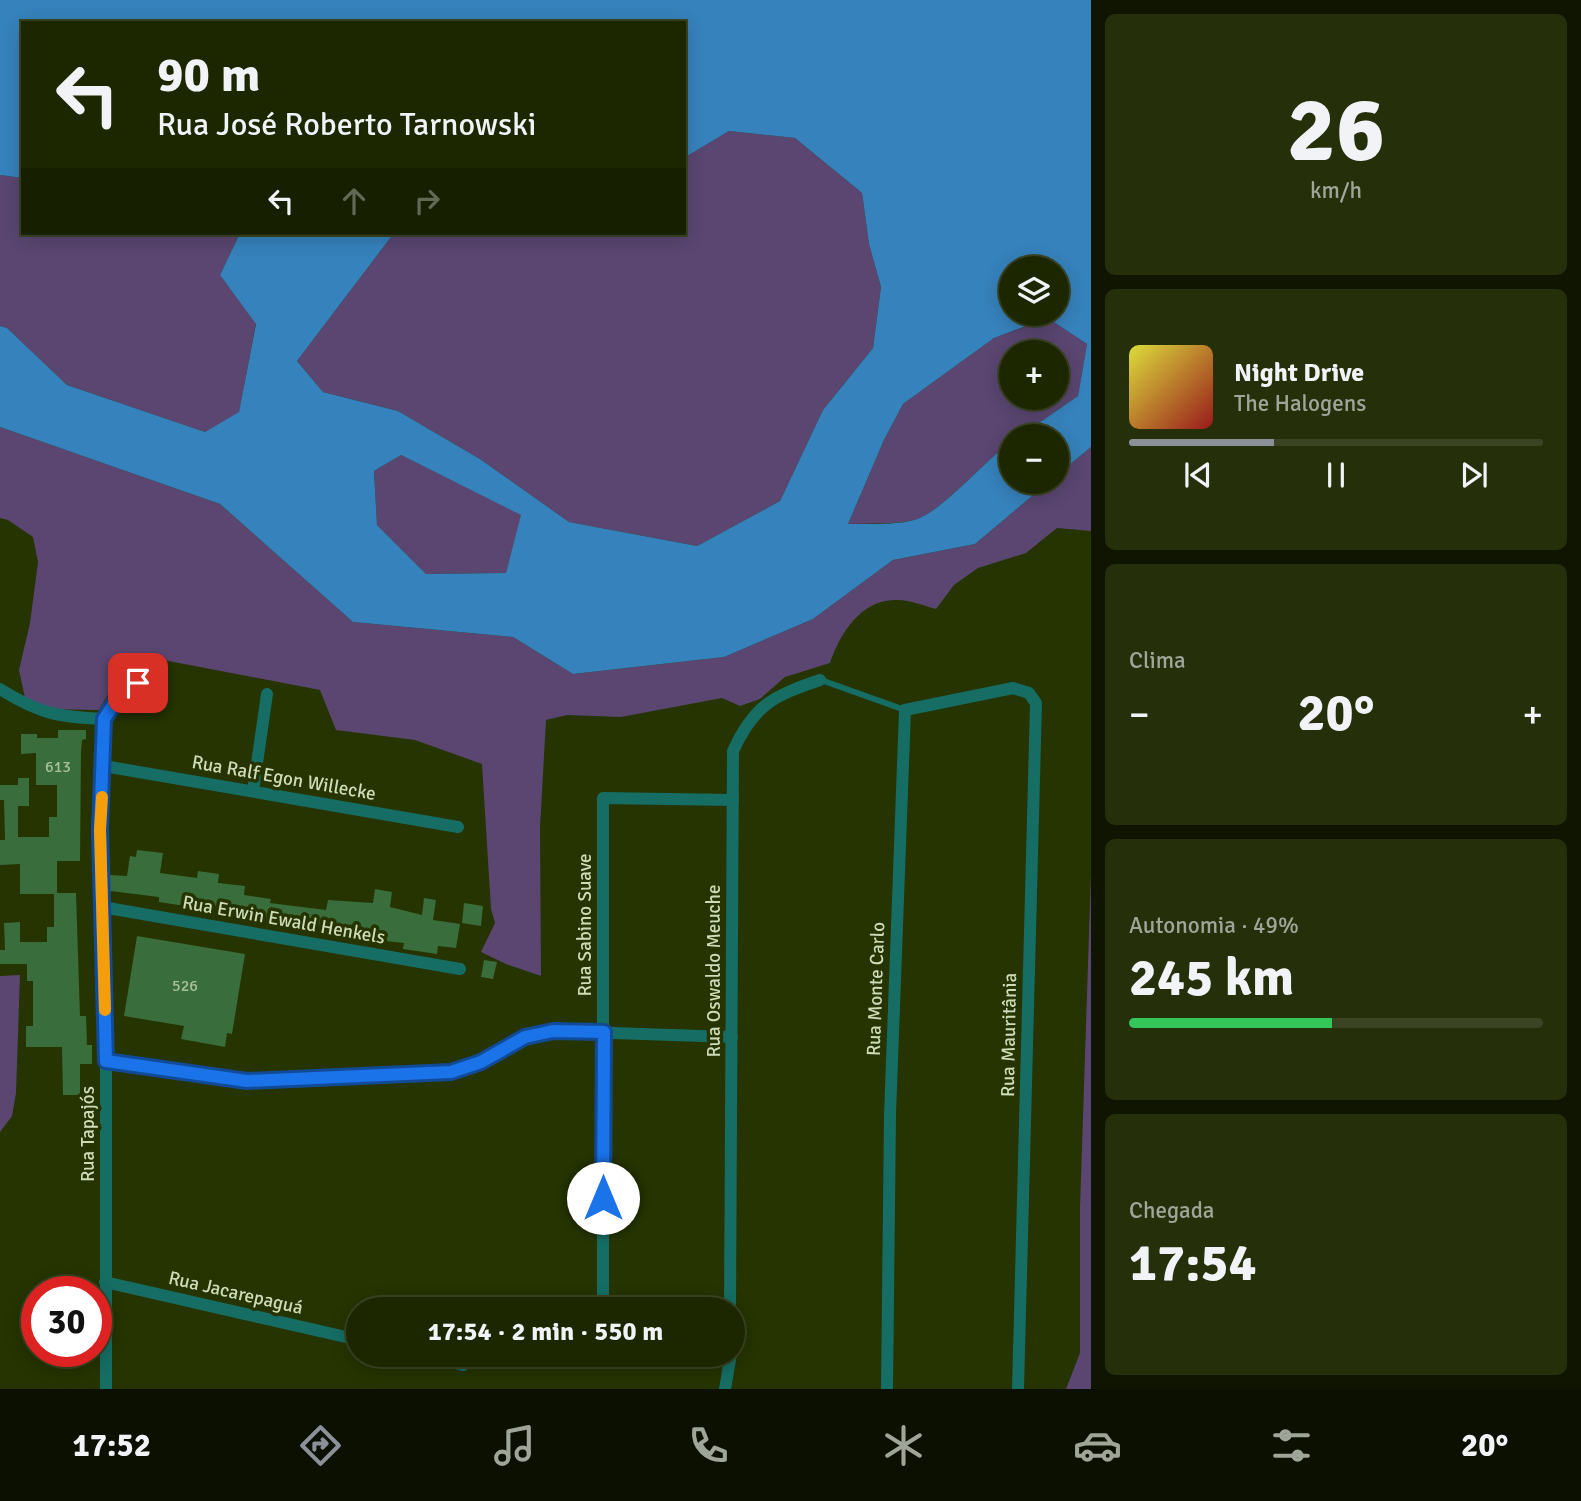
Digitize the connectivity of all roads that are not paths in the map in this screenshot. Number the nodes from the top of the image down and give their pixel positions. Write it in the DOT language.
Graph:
graph roads {
  1 [pos="820,680"];
  2 [pos="138,683"];
  3 [pos="0,689"];
  4 [pos="267,694"];
  5 [pos="905,710"];
  6 [pos="104,719"];
  7 [pos="104,766"];
  8 [pos="253,791"];
  9 [pos="733,800"];
  10 [pos="458,827"];
  11 [pos="102,907"];
  12 [pos="460,969"];
  13 [pos="604,1032"];
  14 [pos="732,1037"];
  15 [pos="106,1061"];
  16 [pos="106,1276"];
  17 [pos="112,1283"];
  18 [pos="603,1297"];
  19 [pos="730,1297"];
  20 [pos="346,1337"];
  21 [pos="106,1367"];
  22 [pos="728,1367"];
  23 [pos="106,1389"];
  24 [pos="724,1389"];
  25 [pos="887,1389"];
  26 [pos="1018,1389"];
  1 -- 5 [label="lane"];
  1 -- 9 [label="street, Rua Oswaldo Meuche"];
  2 -- 6 [label="street"];
  3 -- 6 [label="street"];
  4 -- 8 [label="street"];
  5 -- 25 [label="street, Rua Monte Carlo"];
  5 -- 26 [label="street, Rua Mauritânia"];
  6 -- 7 [label="street, Rua Tapajós"];
  7 -- 8 [label="street, Rua Ralf Egon Willecke"];
  7 -- 11 [label="street, Rua Tapajós"];
  8 -- 10 [label="street, Rua Ralf Egon Willecke"];
  9 -- 13 [label="street, Rua Sabino Suave"];
  9 -- 14 [label="street, Rua Oswaldo Meuche"];
  11 -- 12 [label="street, Rua Erwin Ewald Henkels"];
  11 -- 15 [label="street, Rua Tapajós"];
  13 -- 14 [label="street"];
  13 -- 15 [label="street"];
  13 -- 18 [label="street, Rua Sabino Suave"];
  14 -- 19 [label="street, Rua Oswaldo Meuche"];
  15 -- 16 [label="street, Rua Tapajós"];
  17 -- 20 [label="street, Rua Jacarepaguá"];
  21 -- 23 [label="street, Rua Tapajós"];
  22 -- 24 [label="street"];
}
